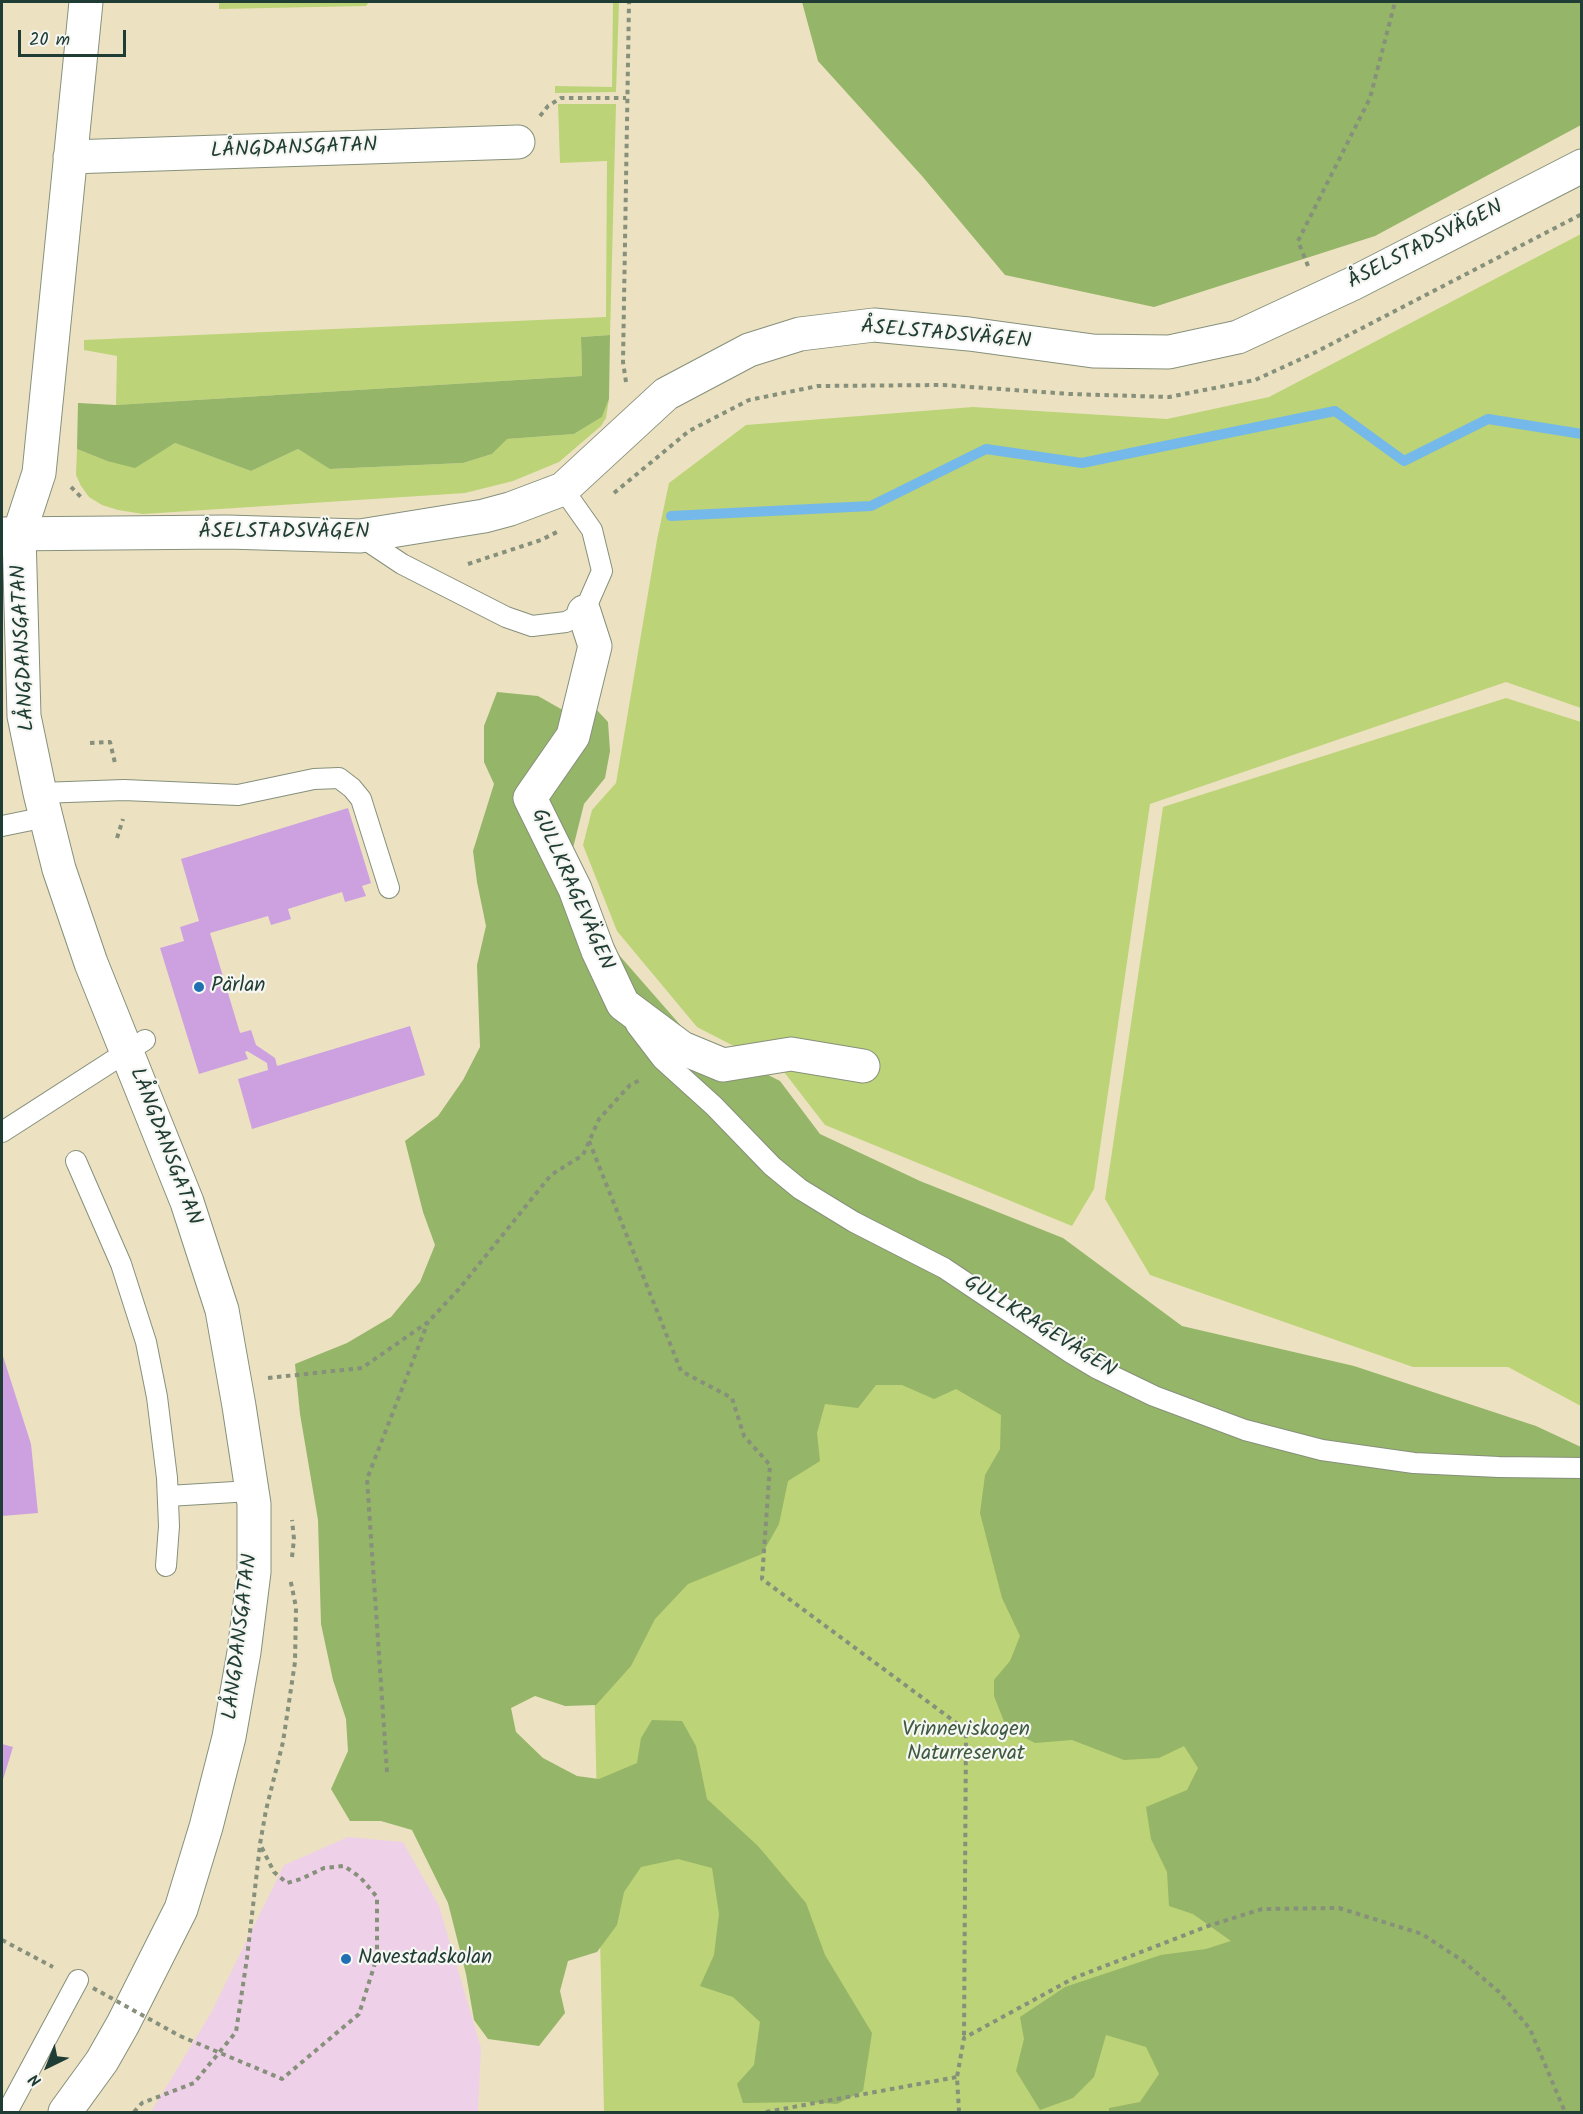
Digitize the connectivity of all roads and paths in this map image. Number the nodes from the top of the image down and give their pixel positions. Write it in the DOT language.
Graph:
graph roads {
  1 [pos="86,2"];
  2 [pos="629,2"];
  3 [pos="1395,2"];
  4 [pos="626,98"];
  5 [pos="518,142"];
  6 [pos="70,157"];
  7 [pos="1581,166"];
  8 [pos="1581,214"];
  9 [pos="1321,298"];
  10 [pos="634,424"];
  11 [pos="563,489"];
  12 [pos="584,518"];
  13 [pos="10,534"];
  14 [pos="360,536"];
  15 [pos="417,572"];
  16 [pos="584,612"];
  17 [pos="43,805"];
  18 [pos="2,826"];
  19 [pos="388,888"];
  20 [pos="623,1004"];
  21 [pos="136,1046"];
  22 [pos="863,1066"];
  23 [pos="645,1077"];
  24 [pos="2,1132"];
  25 [pos="589,1141"];
  26 [pos="76,1161"];
  27 [pos="429,1322"];
  28 [pos="265,1378"];
  29 [pos="1581,1468"];
  30 [pos="251,1491"];
  31 [pos="168,1496"];
  32 [pos="166,1566"];
  33 [pos="289,1573"];
  34 [pos="387,1772"];
  35 [pos="260,1844"];
  36 [pos="2,1940"];
  37 [pos="86,1984"];
  38 [pos="964,2038"];
  39 [pos="217,2053"];
  40 [pos="957,2077"];
  41 [pos="7,2112"];
  42 [pos="65,2112"];
  43 [pos="134,2112"];
  44 [pos="766,2112"];
  45 [pos="959,2112"];
  46 [pos="1565,2112"];
  1 -- 6 [label="street, LÅNGDANSGATAN"];
  2 -- 4 [label="path"];
  3 -- 9 [label="path"];
  4 -- 5 [label="path"];
  4 -- 10 [label="path"];
  5 -- 6 [label="street, LÅNGDANSGATAN"];
  6 -- 13 [label="street, LÅNGDANSGATAN"];
  7 -- 9 [label="street, ÅSELSTADSVÄGEN"];
  8 -- 12 [label="path"];
  9 -- 10 [label="street, ÅSELSTADSVÄGEN"];
  10 -- 11 [label="street, ÅSELSTADSVÄGEN"];
  11 -- 12 [label="lane"];
  11 -- 14 [label="street, ÅSELSTADSVÄGEN"];
  12 -- 15 [label="path"];
  12 -- 16 [label="lane"];
  13 -- 14 [label="street, ÅSELSTADSVÄGEN"];
  13 -- 17 [label="street, LÅNGDANSGATAN"];
  14 -- 15 [label="lane"];
  15 -- 16 [label="lane"];
  16 -- 20 [label="street, GULLKRAGEVÄGEN"];
  17 -- 18 [label="lane"];
  17 -- 19 [label="lane"];
  17 -- 21 [label="street, LÅNGDANSGATAN"];
  20 -- 22 [label="street, GULLKRAGEVÄGEN"];
  20 -- 29 [label="lane, GULLKRAGEVÄGEN"];
  21 -- 24 [label="lane"];
  21 -- 30 [label="street, LÅNGDANSGATAN"];
  23 -- 25 [label="path"];
  25 -- 27 [label="path"];
  25 -- 38 [label="path"];
  26 -- 31 [label="lane"];
  27 -- 28 [label="path"];
  27 -- 34 [label="path"];
  30 -- 31 [label="lane"];
  30 -- 42 [label="street, LÅNGDANSGATAN"];
  31 -- 32 [label="lane"];
  33 -- 35 [label="path"];
  35 -- 39 [label="path"];
  35 -- 39 [label="path"];
  36 -- 37 [label="path"];
  37 -- 39 [label="path, bridge"];
  37 -- 41 [label="lane"];
  38 -- 40 [label="path"];
  38 -- 46 [label="path"];
  39 -- 43 [label="path"];
  40 -- 44 [label="path"];
  40 -- 45 [label="path"];
}
